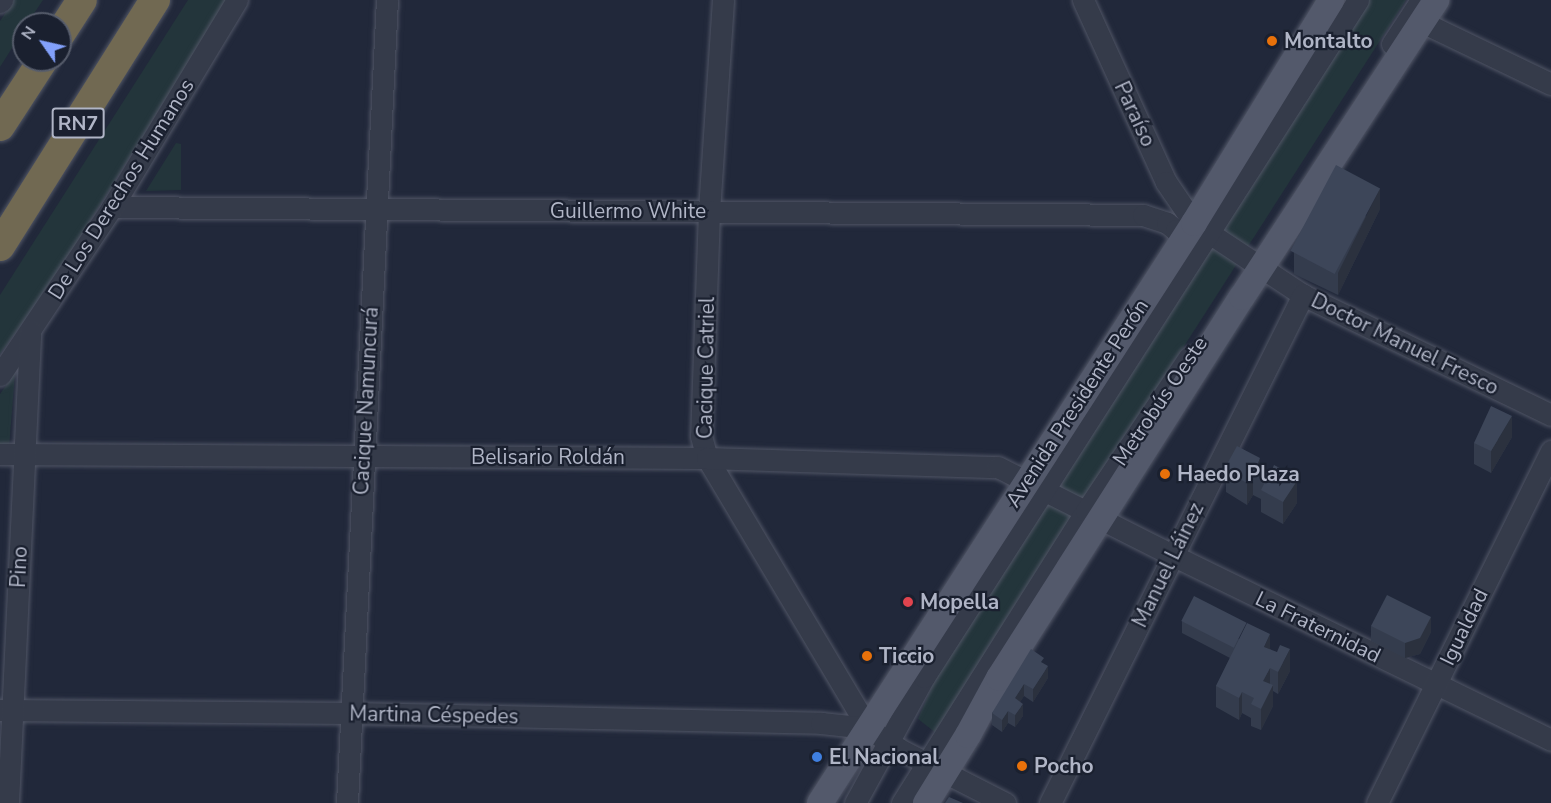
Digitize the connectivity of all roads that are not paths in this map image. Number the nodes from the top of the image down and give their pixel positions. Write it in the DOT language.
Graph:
graph roads {
  1 [pos="82,0"];
  2 [pos="155,0"];
  3 [pos="237,0"];
  4 [pos="387,0"];
  5 [pos="723,0"];
  6 [pos="1083,0"];
  7 [pos="1331,0"];
  8 [pos="1358,0"];
  9 [pos="1436,0"];
  10 [pos="1421,11"];
  11 [pos="72,15"];
  12 [pos="35,72"];
  13 [pos="1551,84"];
  14 [pos="0,126"];
  15 [pos="1166,182"];
  16 [pos="112,207"];
  17 [pos="376,210"];
  18 [pos="710,211"];
  19 [pos="1143,215"];
  20 [pos="1195,233"];
  21 [pos="0,246"];
  22 [pos="1257,265"];
  23 [pos="1304,295"];
  24 [pos="30,332"];
  25 [pos="0,375"];
  26 [pos="1551,415"];
  27 [pos="1551,451"];
  28 [pos="25,453"];
  29 [pos="0,454"];
  30 [pos="363,456"];
  31 [pos="707,458"];
  32 [pos="1036,485"];
  33 [pos="1093,515"];
  34 [pos="1172,555"];
  35 [pos="1436,684"];
  36 [pos="6,710"];
  37 [pos="352,713"];
  38 [pos="868,728"];
  39 [pos="1551,740"];
  40 [pos="890,743"];
  41 [pos="936,768"];
  42 [pos="8,803"];
  43 [pos="347,803"];
  44 [pos="820,803"];
  45 [pos="855,803"];
  46 [pos="902,803"];
  47 [pos="926,803"];
  48 [pos="1005,803"];
  49 [pos="1050,803"];
  50 [pos="1377,803"];
  1 -- 11 [label="highway"];
  2 -- 21 [label="highway, RN7"];
  3 -- 16 [label="street, De Los Derechos Humanos"];
  4 -- 17 [label="street, Cacique Namuncurá"];
  5 -- 18 [label="street, Cacique Catriel"];
  6 -- 15 [label="street, Paraíso"];
  7 -- 20 [label="main road, Avenida Presidente Perón"];
  8 -- 20 [label="street"];
  9 -- 10 [label="main road"];
  10 -- 13 [label="street"];
  10 -- 22 [label="main road"];
  12 -- 14 [label="highway"];
  15 -- 19 [label="street"];
  15 -- 20 [label="street, Paraíso"];
  16 -- 17 [label="street, Guillermo White"];
  16 -- 24 [label="street, De Los Derechos Humanos"];
  17 -- 18 [label="street, Guillermo White"];
  17 -- 30 [label="street, Cacique Namuncurá"];
  18 -- 19 [label="street, Guillermo White"];
  18 -- 31 [label="street, Cacique Catriel"];
  19 -- 20 [label="street, Guillermo White"];
  20 -- 22 [label="street, Doctor Manuel Fresco"];
  20 -- 32 [label="main road, Avenida Presidente Perón"];
  22 -- 23 [label="street, Doctor Manuel Fresco"];
  22 -- 33 [label="main road"];
  23 -- 26 [label="street, Doctor Manuel Fresco"];
  23 -- 34 [label="street, Manuel Láinez"];
  24 -- 25 [label="street, De Los Derechos Humanos"];
  24 -- 28 [label="street, Pino"];
  27 -- 35 [label="street, Igualdad"];
  28 -- 29 [label="street, Belisario Roldán"];
  28 -- 30 [label="street, Belisario Roldán"];
  28 -- 36 [label="street, Pino"];
  30 -- 31 [label="street, Belisario Roldán"];
  30 -- 37 [label="street, Cacique Namuncurá"];
  31 -- 32 [label="street, Belisario Roldán"];
  31 -- 38 [label="street, Cacique Catriel"];
  32 -- 33 [label="street, Belisario Roldán"];
  32 -- 38 [label="main road, Avenida Presidente Perón"];
  32 -- 40 [label="street"];
  33 -- 34 [label="street, La Fraternidad"];
  33 -- 41 [label="main road"];
  34 -- 35 [label="street, La Fraternidad"];
  34 -- 49 [label="street, Manuel Láinez"];
  35 -- 39 [label="street, La Fraternidad"];
  35 -- 50 [label="street, Igualdad"];
  36 -- 37 [label="street, Martina Céspedes"];
  36 -- 42 [label="street, Pino"];
  37 -- 38 [label="street, Martina Céspedes"];
  37 -- 43 [label="street, Cacique Namuncurá"];
  38 -- 40 [label="street"];
  38 -- 44 [label="main road, Avenida Presidente Perón"];
  40 -- 41 [label="street"];
  40 -- 45 [label="street"];
  41 -- 46 [label="street"];
  41 -- 47 [label="main road"];
  41 -- 48 [label="street"];
}
